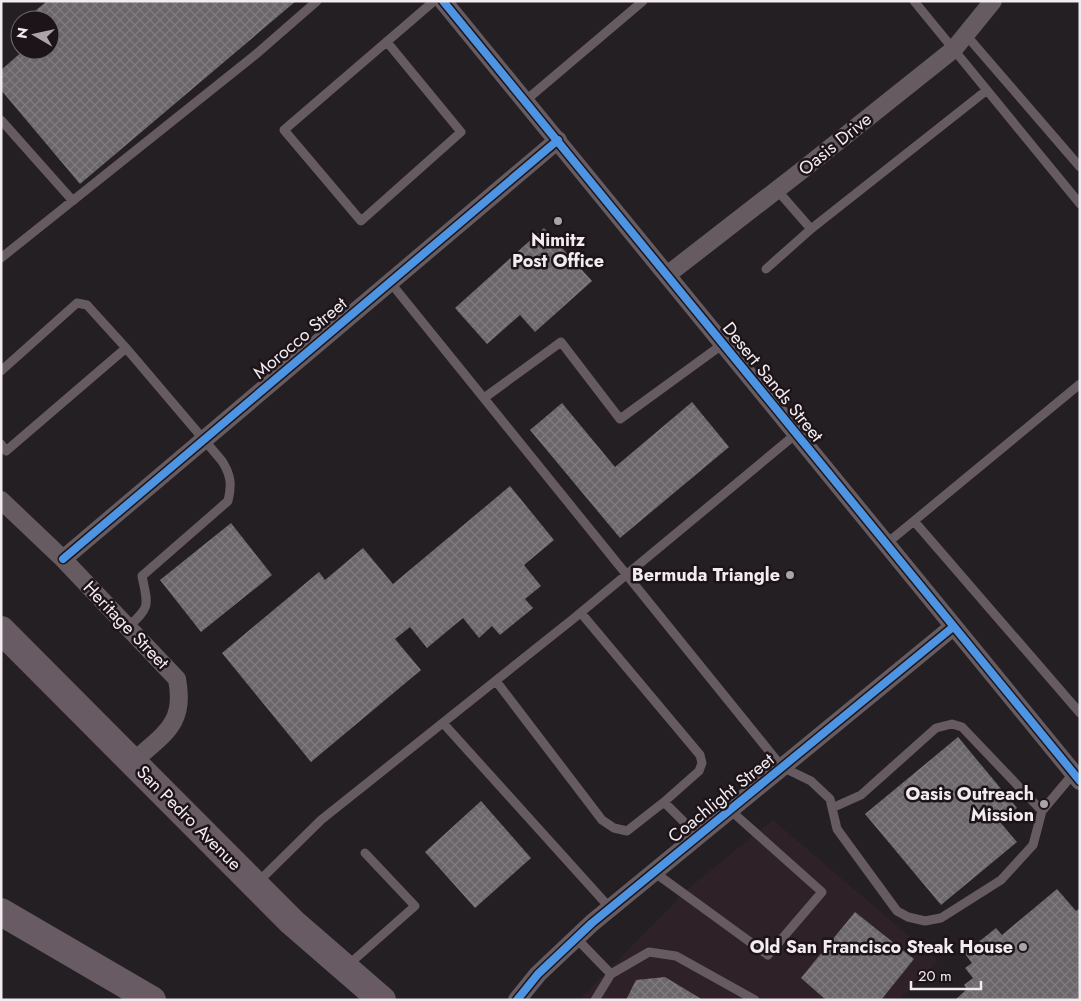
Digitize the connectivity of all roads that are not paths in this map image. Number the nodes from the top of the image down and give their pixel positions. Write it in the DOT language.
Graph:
graph roads {
  1 [pos="316,1"];
  2 [pos="434,1"];
  3 [pos="443,1"];
  4 [pos="643,1"];
  5 [pos="914,1"];
  6 [pos="987,4"];
  7 [pos="966,35"];
  8 [pos="388,42"];
  9 [pos="954,49"];
  10 [pos="987,90"];
  11 [pos="525,101"];
  12 [pos="1,120"];
  13 [pos="558,140"];
  14 [pos="1080,167"];
  15 [pos="777,190"];
  16 [pos="73,201"];
  17 [pos="1080,204"];
  18 [pos="811,229"];
  19 [pos="1,258"];
  20 [pos="766,269"];
  21 [pos="667,275"];
  22 [pos="390,282"];
  23 [pos="723,344"];
  24 [pos="126,348"];
  25 [pos="1,371"];
  26 [pos="1080,384"];
  27 [pos="484,398"];
  28 [pos="796,434"];
  29 [pos="203,440"];
  30 [pos="1,444"];
  31 [pos="1,500"];
  32 [pos="914,521"];
  33 [pos="886,544"];
  34 [pos="63,559"];
  35 [pos="627,575"];
  36 [pos="581,613"];
  37 [pos="128,627"];
  38 [pos="953,627"];
  39 [pos="1,630"];
  40 [pos="496,681"];
  41 [pos="1080,713"];
  42 [pos="443,723"];
  43 [pos="133,762"];
  44 [pos="782,767"];
  45 [pos="1077,777"];
  46 [pos="664,802"];
  47 [pos="832,808"];
  48 [pos="730,810"];
  49 [pos="1042,811"];
  50 [pos="698,836"];
  51 [pos="365,853"];
  52 [pos="654,872"];
  53 [pos="255,884"];
  54 [pos="610,908"];
  55 [pos="1,912"];
  56 [pos="576,938"];
  57 [pos="345,968"];
  58 [pos="611,974"];
  59 [pos="152,1000"];
  60 [pos="382,1000"];
  61 [pos="517,1000"];
  62 [pos="595,1000"];
  63 [pos="756,1000"];
  1 -- 16 [label="lane"];
  2 -- 8 [label="lane"];
  3 -- 11 [label="street, Desert Sands Street"];
  4 -- 11 [label="lane"];
  5 -- 9 [label="lane"];
  6 -- 7 [label="street, Oasis Drive"];
  7 -- 9 [label="street, Oasis Drive"];
  7 -- 14 [label="lane"];
  8 -- 8 [label="lane"];
  9 -- 10 [label="lane"];
  9 -- 15 [label="street, Oasis Drive"];
  10 -- 17 [label="lane"];
  10 -- 18 [label="lane"];
  11 -- 13 [label="street, Desert Sands Street"];
  12 -- 16 [label="lane"];
  13 -- 21 [label="street, Desert Sands Street"];
  13 -- 22 [label="street, Morocco Street"];
  15 -- 18 [label="lane"];
  15 -- 21 [label="street, Oasis Drive"];
  16 -- 19 [label="lane"];
  18 -- 20 [label="lane"];
  21 -- 23 [label="street, Desert Sands Street"];
  22 -- 27 [label="lane"];
  22 -- 29 [label="street, Morocco Street"];
  23 -- 27 [label="lane"];
  23 -- 28 [label="street, Desert Sands Street"];
  24 -- 25 [label="lane"];
  24 -- 29 [label="lane"];
  24 -- 30 [label="lane"];
  26 -- 32 [label="lane"];
  27 -- 35 [label="lane"];
  28 -- 33 [label="street, Desert Sands Street"];
  28 -- 35 [label="lane"];
  29 -- 34 [label="street, Morocco Street"];
  29 -- 37 [label="lane"];
  31 -- 34 [label="street, Heritage Street"];
  32 -- 33 [label="lane"];
  32 -- 41 [label="lane"];
  33 -- 38 [label="street, Desert Sands Street"];
  34 -- 37 [label="street, Heritage Street"];
  35 -- 36 [label="lane"];
  35 -- 44 [label="lane"];
  36 -- 40 [label="lane"];
  36 -- 46 [label="lane"];
  37 -- 43 [label="street, Heritage Street"];
  38 -- 44 [label="street, Coachlight Street"];
  38 -- 45 [label="street, Desert Sands Street"];
  39 -- 43 [label="main road, San Pedro Avenue"];
  40 -- 42 [label="lane"];
  40 -- 46 [label="lane"];
  42 -- 53 [label="lane"];
  42 -- 54 [label="lane"];
  43 -- 53 [label="main road, San Pedro Avenue"];
  44 -- 47 [label="lane"];
  44 -- 48 [label="street, Coachlight Street"];
  45 -- 49 [label="lane"];
  46 -- 50 [label="lane"];
  47 -- 49 [label="lane"];
  47 -- 49 [label="lane"];
  48 -- 50 [label="street, Coachlight Street"];
  48 -- 52 [label="lane"];
  50 -- 52 [label="street, Coachlight Street"];
  51 -- 57 [label="lane"];
  52 -- 54 [label="street, Coachlight Street"];
  53 -- 57 [label="main road, San Pedro Avenue"];
  54 -- 56 [label="street, Coachlight Street"];
  55 -- 59 [label="main road"];
  56 -- 58 [label="lane"];
  56 -- 61 [label="street, Coachlight Street"];
  57 -- 60 [label="main road, San Pedro Avenue"];
  58 -- 62 [label="lane"];
  58 -- 63 [label="lane"];
}
